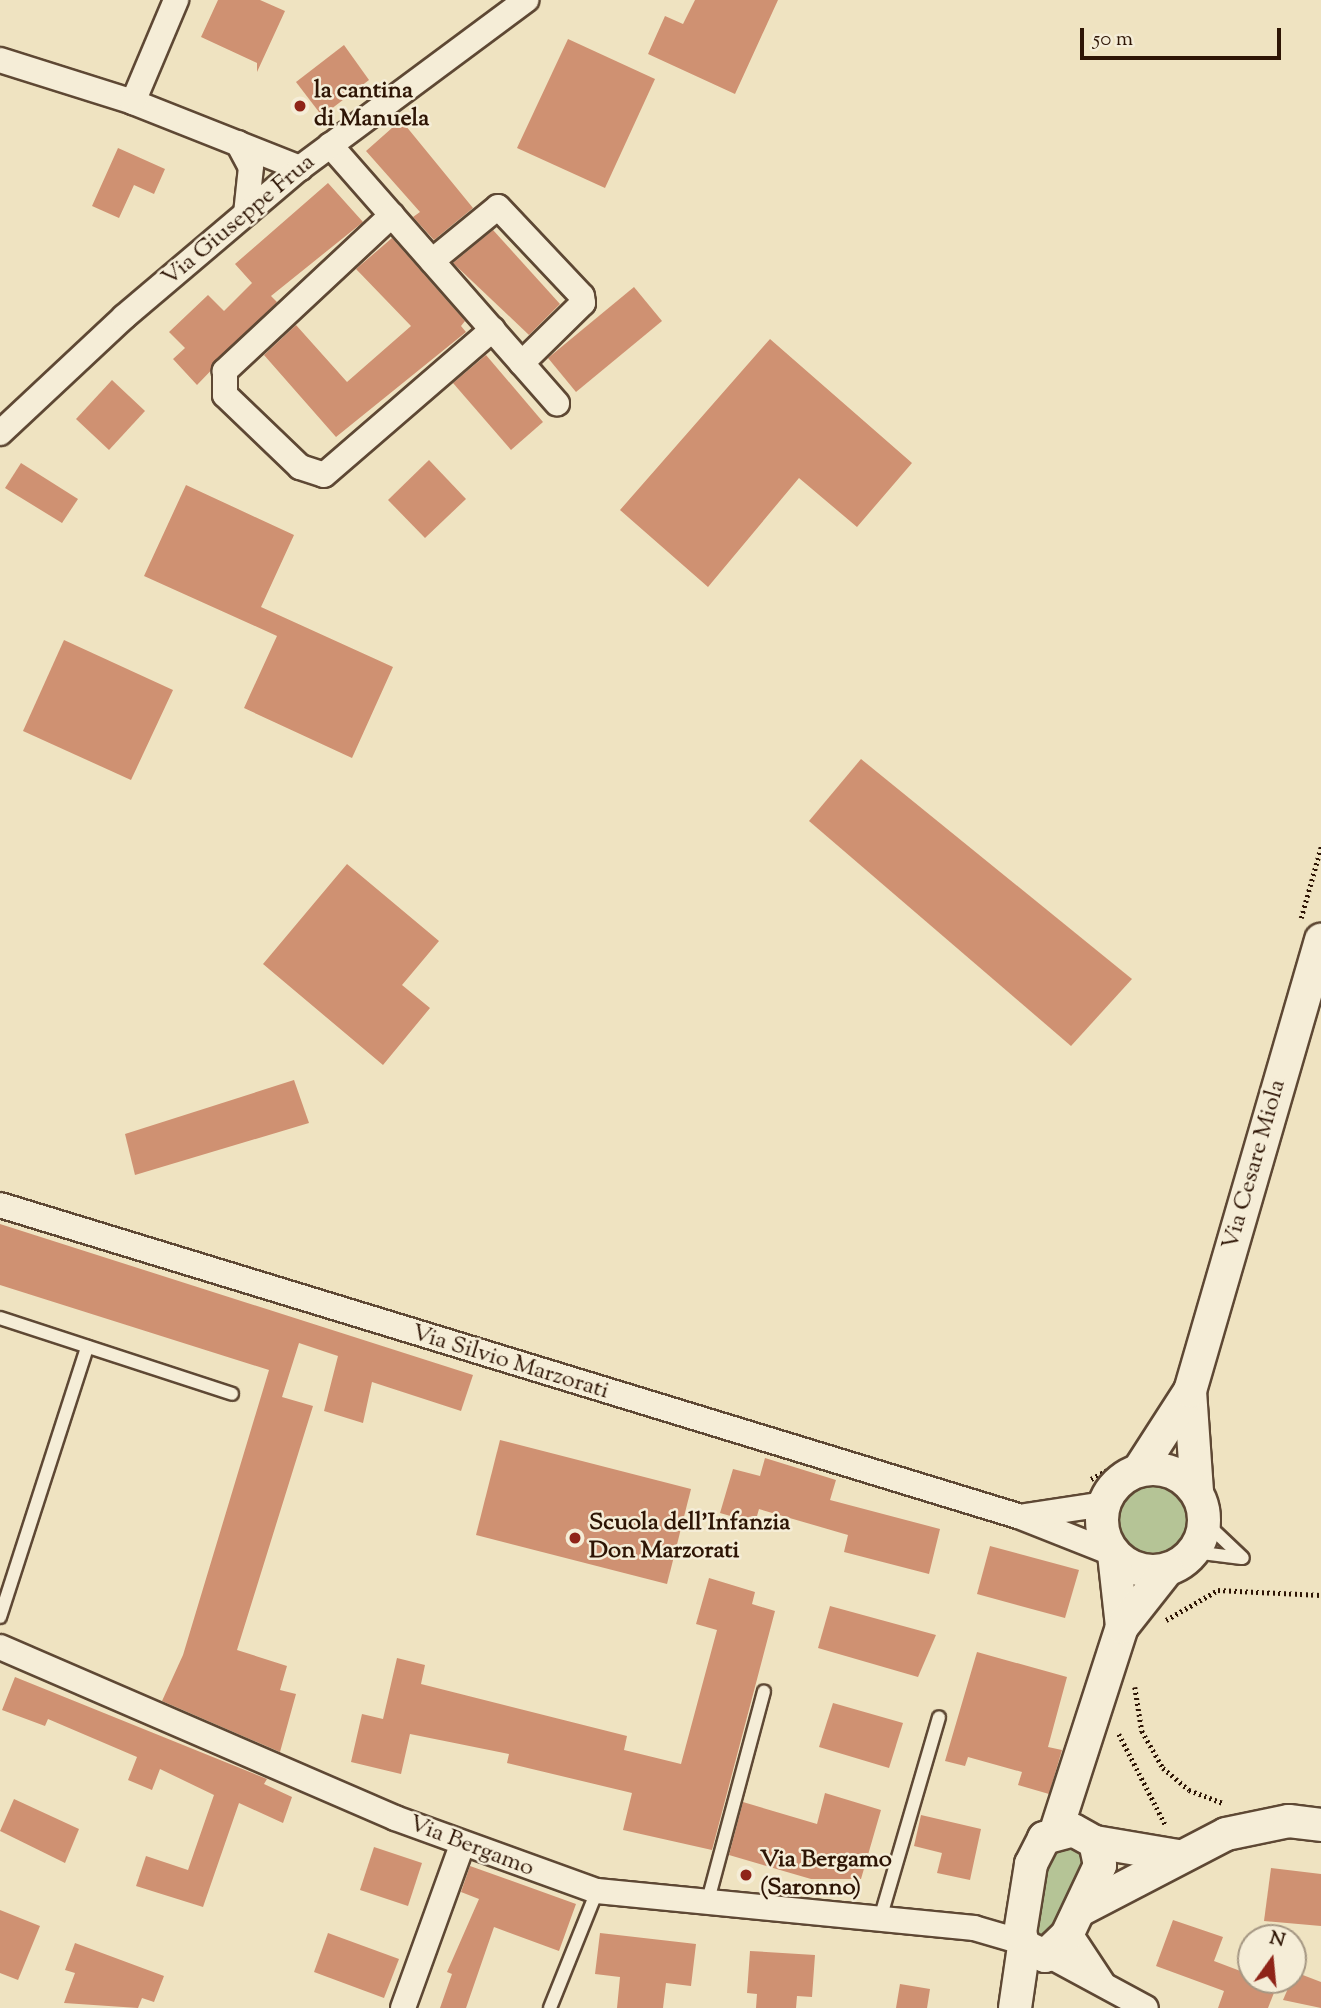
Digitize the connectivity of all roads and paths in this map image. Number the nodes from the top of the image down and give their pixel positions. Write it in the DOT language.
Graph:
graph roads {
  1 [pos="176,0"];
  2 [pos="526,0"];
  3 [pos="0,60"];
  4 [pos="133,102"];
  5 [pos="238,144"];
  6 [pos="330,145"];
  7 [pos="300,168"];
  8 [pos="246,214"];
  9 [pos="392,215"];
  10 [pos="432,261"];
  11 [pos="493,329"];
  12 [pos="522,363"];
  13 [pos="557,403"];
  14 [pos="0,433"];
  15 [pos="1321,848"];
  16 [pos="1310,934"];
  17 [pos="0,1205"];
  18 [pos="0,1318"];
  19 [pos="87,1347"];
  20 [pos="1190,1391"];
  21 [pos="232,1394"];
  22 [pos="1128,1468"];
  23 [pos="1197,1492"];
  24 [pos="1094,1493"];
  25 [pos="1021,1517"];
  26 [pos="1205,1522"];
  27 [pos="1194,1552"];
  28 [pos="1114,1553"];
  29 [pos="1167,1570"];
  30 [pos="1321,1595"];
  31 [pos="0,1617"];
  32 [pos="1122,1627"];
  33 [pos="1159,1628"];
  34 [pos="0,1647"];
  35 [pos="1136,1680"];
  36 [pos="764,1691"];
  37 [pos="1100,1699"];
  38 [pos="939,1717"];
  39 [pos="1087,1743"];
  40 [pos="1228,1804"];
  41 [pos="1321,1825"];
  42 [pos="1056,1831"];
  43 [pos="1092,1839"];
  44 [pos="1173,1843"];
  45 [pos="462,1845"];
  46 [pos="597,1891"];
  47 [pos="707,1904"];
  48 [pos="1023,1908"];
  49 [pos="880,1919"];
  50 [pos="1076,1920"];
  51 [pos="974,1927"];
  52 [pos="1035,1950"];
  53 [pos="1105,1986"];
  54 [pos="1015,2006"];
  55 [pos="403,2008"];
  56 [pos="550,2008"];
  57 [pos="1146,2008"];
  1 -- 4 [label="street"];
  2 -- 6 [label="street, Via Giuseppe Frua"];
  3 -- 4 [label="street"];
  4 -- 5 [label="street"];
  5 -- 7 [label="street"];
  5 -- 8 [label="street"];
  6 -- 7 [label="street, Via Giuseppe Frua"];
  6 -- 9 [label="street"];
  7 -- 8 [label="street, Via Giuseppe Frua"];
  8 -- 14 [label="street, Via Giuseppe Frua"];
  9 -- 10 [label="street"];
  9 -- 11 [label="street"];
  10 -- 11 [label="street"];
  10 -- 12 [label="street"];
  11 -- 12 [label="street"];
  12 -- 13 [label="street"];
  15 -- 16 [label="path"];
  16 -- 20 [label="street, Via Cesare Miola"];
  17 -- 25 [label="street, Via Silvio Marzorati"];
  18 -- 19 [label="lane"];
  19 -- 21 [label="lane"];
  19 -- 31 [label="lane"];
  20 -- 22 [label="street, Via Cesare Miola"];
  20 -- 23 [label="street, Via Cesare Miola"];
  22 -- 23 [label="street"];
  22 -- 24 [label="path"];
  22 -- 24 [label="street, Via Cesare Miola"];
  23 -- 26 [label="street, Via Cesare Miola"];
  24 -- 25 [label="street, Via Silvio Marzorati"];
  24 -- 28 [label="street"];
  25 -- 28 [label="street, Via Silvio Marzorati"];
  26 -- 27 [label="street"];
  26 -- 27 [label="lane"];
  27 -- 29 [label="street"];
  28 -- 29 [label="street"];
  28 -- 32 [label="street"];
  29 -- 32 [label="street"];
  30 -- 33 [label="path"];
  32 -- 37 [label="street"];
  34 -- 45 [label="street, Via Bergamo"];
  35 -- 40 [label="path"];
  36 -- 47 [label="lane"];
  37 -- 39 [label="street"];
  37 -- 44 [label="path"];
  38 -- 49 [label="lane"];
  39 -- 42 [label="street"];
  39 -- 43 [label="street"];
  41 -- 44 [label="street"];
  42 -- 43 [label="street"];
  42 -- 48 [label="street"];
  43 -- 44 [label="street"];
  43 -- 50 [label="street"];
  44 -- 50 [label="street"];
  45 -- 46 [label="street, Via Bergamo"];
  45 -- 55 [label="street"];
  46 -- 47 [label="street, Via Bergamo"];
  46 -- 56 [label="lane"];
  47 -- 49 [label="street, Via Bergamo"];
  48 -- 51 [label="street, Via Bergamo"];
  48 -- 52 [label="street"];
  49 -- 51 [label="street, Via Bergamo"];
  50 -- 52 [label="street"];
  50 -- 53 [label="street"];
  51 -- 52 [label="street, Via Bergamo"];
  52 -- 53 [label="street, Via Bergamo"];
  52 -- 54 [label="street"];
  53 -- 57 [label="street, Via Bergamo"];
}
